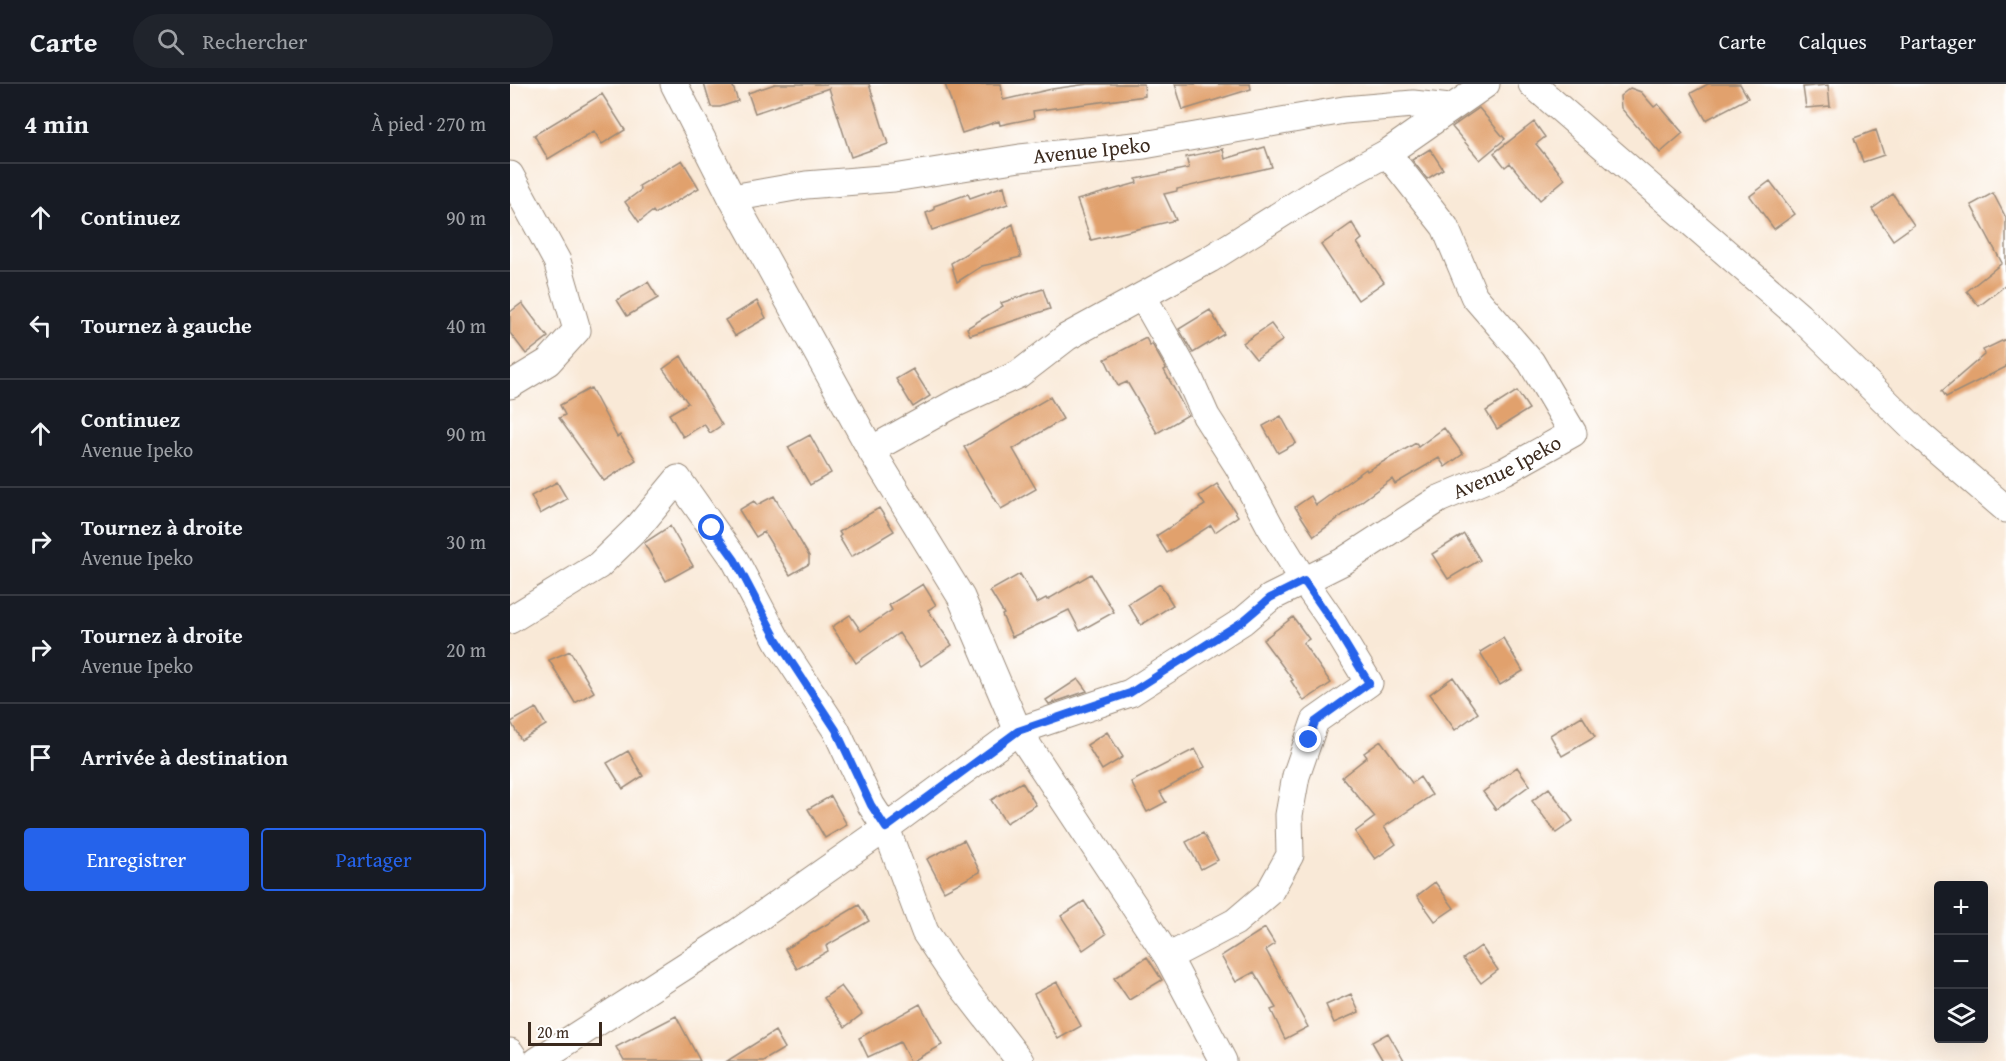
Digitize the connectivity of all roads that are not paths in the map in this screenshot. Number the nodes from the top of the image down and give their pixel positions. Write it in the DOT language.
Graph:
graph roads {
  1 [pos="674,84"];
  2 [pos="1486,84"];
  3 [pos="1532,84"];
  4 [pos="1449,108"];
  5 [pos="1387,153"];
  6 [pos="510,175"];
  7 [pos="732,198"];
  8 [pos="1143,297"];
  9 [pos="510,385"];
  10 [pos="871,450"];
  11 [pos="2006,509"];
  12 [pos="1304,581"];
  13 [pos="510,620"];
  14 [pos="1018,731"];
  15 [pos="886,828"];
  16 [pos="1168,957"];
  17 [pos="510,1052"];
  18 [pos="516,1061"];
  19 [pos="537,1061"];
  20 [pos="1020,1061"];
  21 [pos="1223,1061"];
  1 -- 7 [label="street"];
  2 -- 4 [label="street"];
  3 -- 11 [label="street"];
  4 -- 5 [label="street"];
  4 -- 7 [label="street, Avenue Ipeko"];
  5 -- 8 [label="street"];
  5 -- 12 [label="street, Avenue Ipeko"];
  6 -- 9 [label="street"];
  7 -- 10 [label="street"];
  8 -- 10 [label="street"];
  8 -- 12 [label="street"];
  10 -- 14 [label="street"];
  12 -- 14 [label="street, Avenue Ipeko"];
  12 -- 16 [label="street"];
  13 -- 15 [label="street"];
  14 -- 15 [label="street, Avenue Ipeko"];
  14 -- 16 [label="street"];
  15 -- 19 [label="street, Avenue Ipeko"];
  15 -- 20 [label="street"];
  16 -- 21 [label="street"];
  17 -- 18 [label="street"];
}
